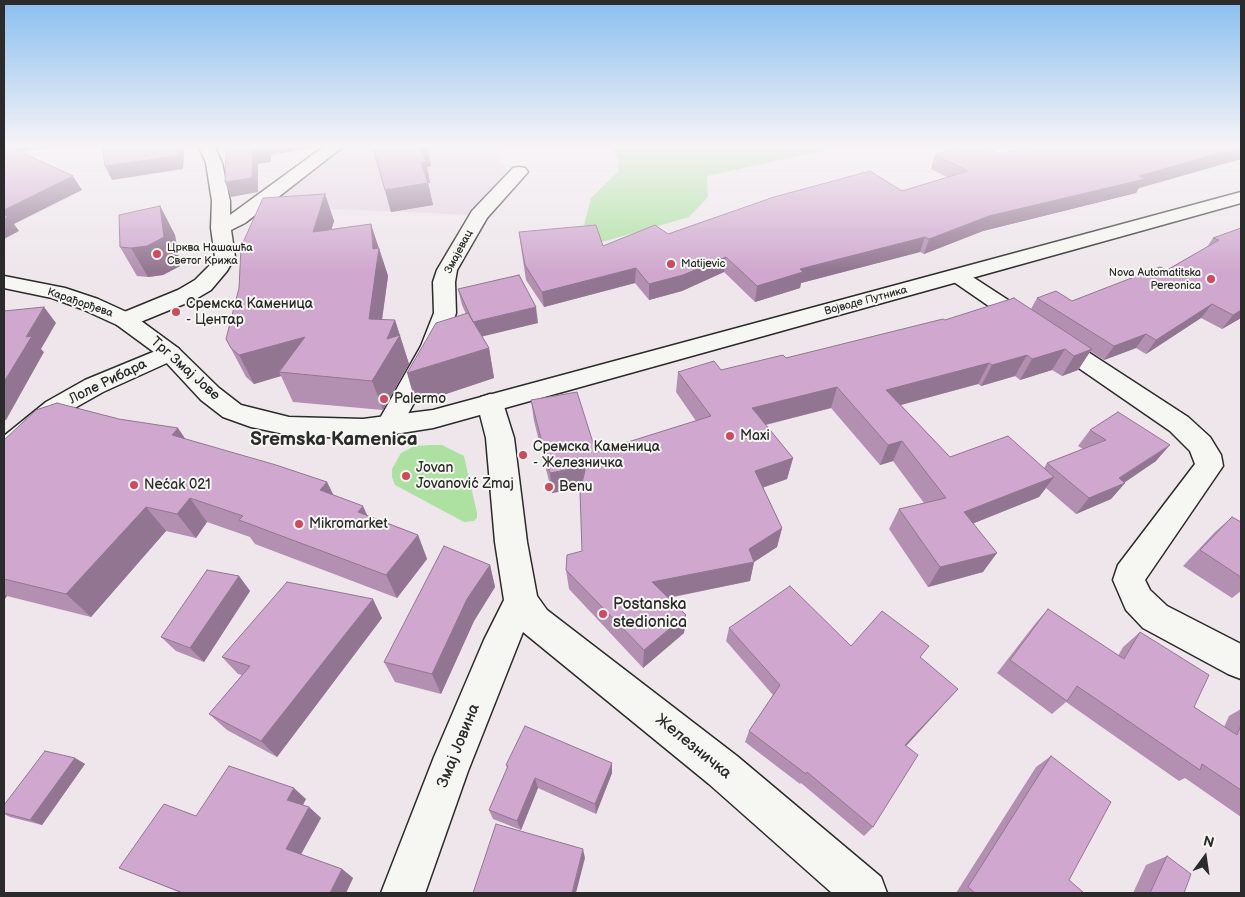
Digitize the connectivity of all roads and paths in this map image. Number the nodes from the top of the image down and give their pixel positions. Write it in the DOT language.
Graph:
graph roads {
  1 [pos="218,187"];
  2 [pos="281,187"];
  3 [pos="505,187"];
  4 [pos="1241,197"];
  5 [pos="221,228"];
  6 [pos="958,276"];
  7 [pos="4,282"];
  8 [pos="126,320"];
  9 [pos="170,353"];
  10 [pos="490,403"];
  11 [pos="388,427"];
  12 [pos="8,444"];
  13 [pos="521,601"];
  14 [pos="1241,662"];
  15 [pos="403,893"];
  16 [pos="865,893"];
  1 -- 5 [label="street"];
  2 -- 5 [label="street"];
  3 -- 11 [label="street, Змајевац"];
  4 -- 6 [label="street, Војводе Путника"];
  5 -- 8 [label="street"];
  6 -- 10 [label="street, Војводе Путника"];
  6 -- 14 [label="street"];
  7 -- 8 [label="street, Карађорђева"];
  8 -- 9 [label="street, Трг Змај Јове"];
  9 -- 11 [label="street, Трг Змај Јове"];
  9 -- 12 [label="street, Лоле Рибара"];
  10 -- 11 [label="street, Трг Змај Јове"];
  10 -- 13 [label="street"];
  13 -- 15 [label="street, Змај Јовина"];
  13 -- 16 [label="street, Железничка"];
}
